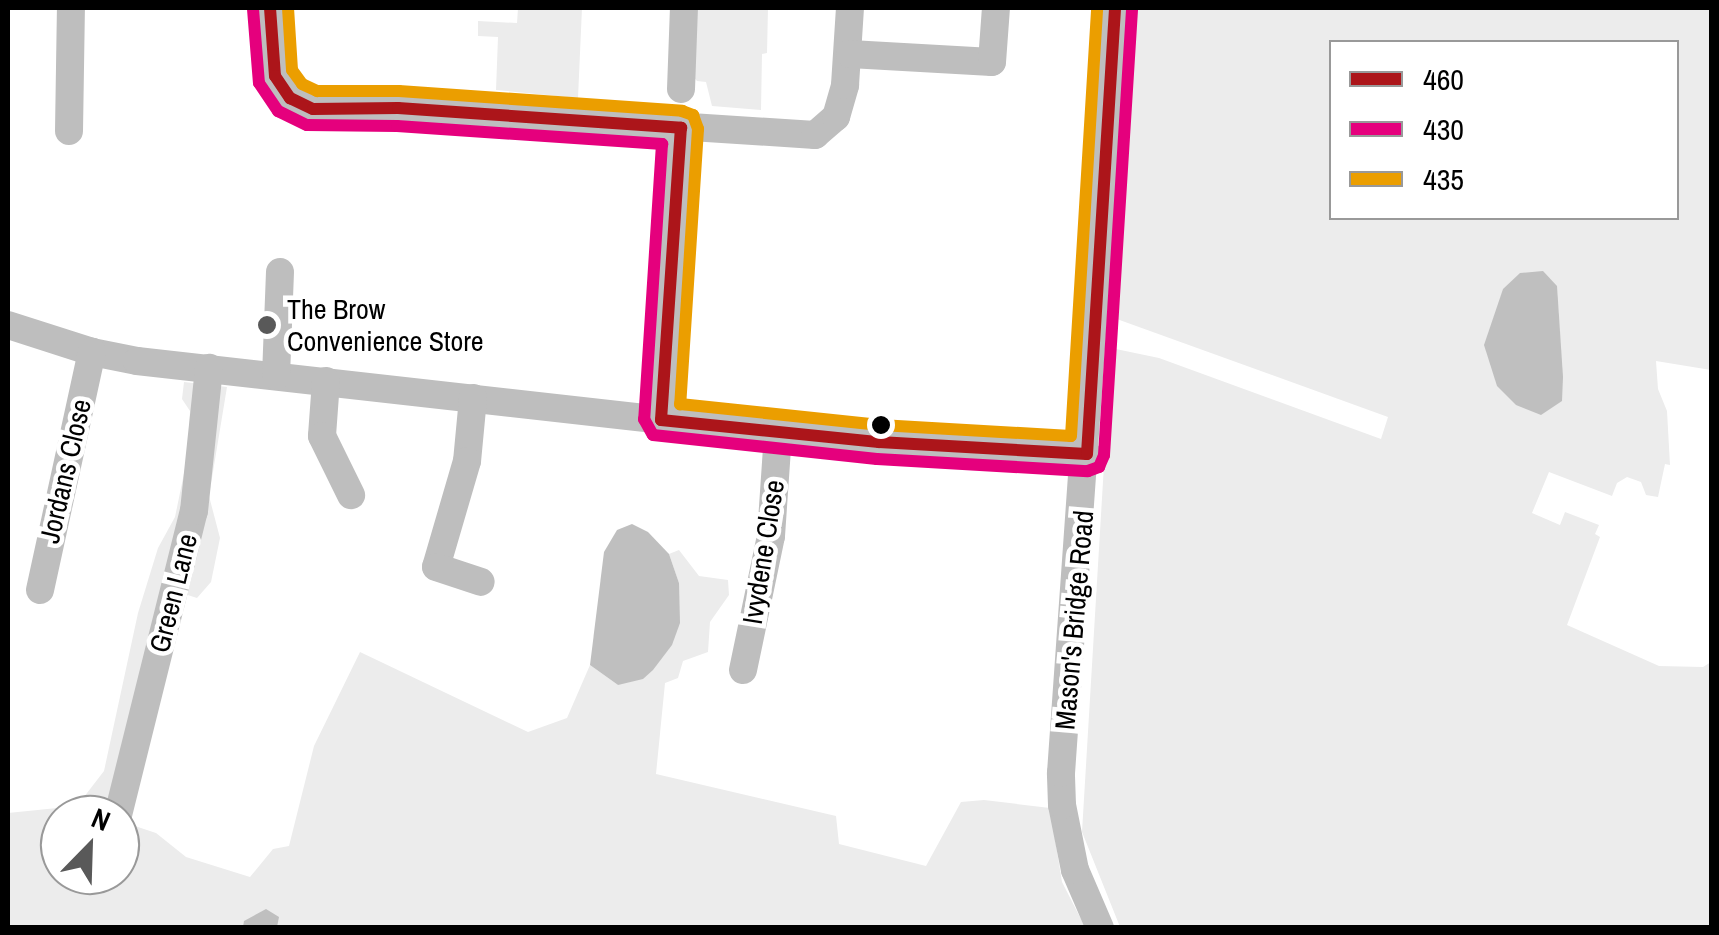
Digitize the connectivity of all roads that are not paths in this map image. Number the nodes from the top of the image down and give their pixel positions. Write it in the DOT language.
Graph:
graph roads {
  1 [pos="71,8"];
  2 [pos="270,8"];
  3 [pos="684,8"];
  4 [pos="850,8"];
  5 [pos="996,8"];
  6 [pos="1115,8"];
  7 [pos="850,54"];
  8 [pos="682,89"];
  9 [pos="681,128"];
  10 [pos="69,131"];
  11 [pos="280,272"];
  12 [pos="8,325"];
  13 [pos="92,352"];
  14 [pos="209,368"];
  15 [pos="276,376"];
  16 [pos="326,381"];
  17 [pos="474,398"];
  18 [pos="660,420"];
  19 [pos="778,433"];
  20 [pos="1087,454"];
  21 [pos="351,495"];
  22 [pos="480,582"];
  23 [pos="40,590"];
  24 [pos="743,670"];
  25 [pos="123,795"];
  26 [pos="1100,928"];
  1 -- 10 [label="street"];
  2 -- 9 [label="street"];
  3 -- 8 [label="street"];
  4 -- 7 [label="street"];
  5 -- 7 [label="street"];
  6 -- 20 [label="street, Mason's Bridge Road"];
  7 -- 9 [label="street"];
  9 -- 18 [label="street"];
  11 -- 15 [label="street"];
  12 -- 13 [label="street"];
  13 -- 14 [label="street"];
  13 -- 23 [label="street, Jordans Close"];
  14 -- 15 [label="street"];
  14 -- 25 [label="street, Green Lane"];
  15 -- 16 [label="street"];
  16 -- 17 [label="street"];
  16 -- 21 [label="street"];
  17 -- 18 [label="street"];
  17 -- 22 [label="street"];
  18 -- 19 [label="street"];
  19 -- 20 [label="street"];
  19 -- 24 [label="street, Ivydene Close"];
  20 -- 26 [label="street, Mason's Bridge Road"];
}
